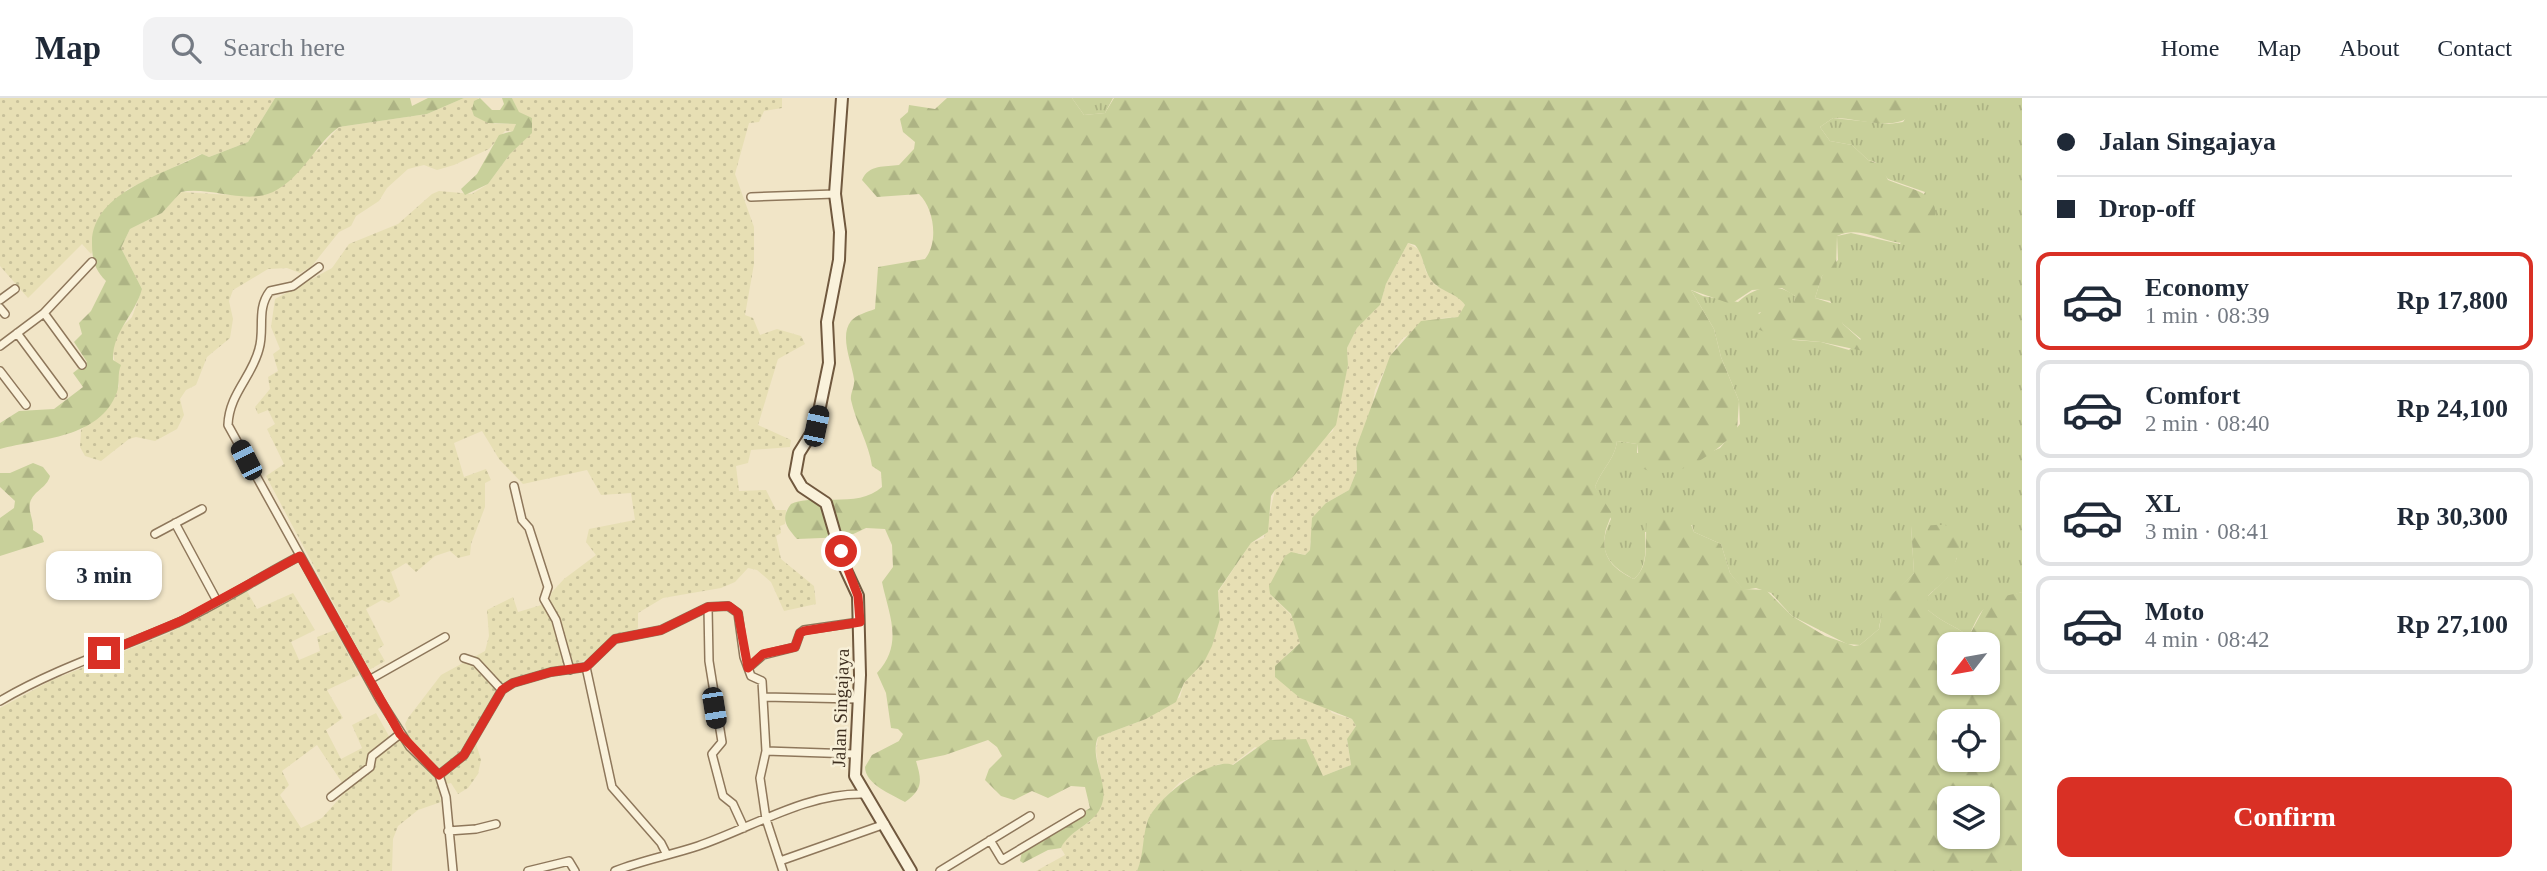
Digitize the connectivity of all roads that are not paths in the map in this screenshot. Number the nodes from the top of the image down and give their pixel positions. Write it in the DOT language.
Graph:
graph roads {
  1 [pos="842,98"];
  2 [pos="835,194"];
  3 [pos="751,197"];
  4 [pos="92,262"];
  5 [pos="319,267"];
  6 [pos="15,289"];
  7 [pos="0,300"];
  8 [pos="44,313"];
  9 [pos="17,333"];
  10 [pos="0,346"];
  11 [pos="82,365"];
  12 [pos="0,371"];
  13 [pos="63,395"];
  14 [pos="26,405"];
  15 [pos="514,486"];
  16 [pos="202,509"];
  17 [pos="175,523"];
  18 [pos="155,534"];
  19 [pos="300,556"];
  20 [pos="217,601"];
  21 [pos="708,607"];
  22 [pos="860,622"];
  23 [pos="445,637"];
  24 [pos="464,658"];
  25 [pos="586,667"];
  26 [pos="748,668"];
  27 [pos="570,670"];
  28 [pos="369,680"];
  29 [pos="502,690"];
  30 [pos="764,697"];
  31 [pos="857,699"];
  32 [pos="0,701"];
  33 [pos="400,734"];
  34 [pos="766,751"];
  35 [pos="854,754"];
  36 [pos="439,775"];
  37 [pos="863,794"];
  38 [pos="331,797"];
  39 [pos="1081,813"];
  40 [pos="1030,816"];
  41 [pos="765,819"];
  42 [pos="496,824"];
  43 [pos="885,824"];
  44 [pos="744,828"];
  45 [pos="448,831"];
  46 [pos="990,840"];
  47 [pos="666,853"];
  48 [pos="780,861"];
  49 [pos="453,871"];
  50 [pos="528,871"];
  51 [pos="575,871"];
  52 [pos="615,871"];
  53 [pos="783,871"];
  54 [pos="911,871"];
  55 [pos="940,871"];
  1 -- 2 [label="street, Jalan Singajaya"];
  2 -- 3 [label="street"];
  2 -- 22 [label="street, Jalan Singajaya"];
  4 -- 8 [label="street"];
  5 -- 19 [label="street"];
  6 -- 7 [label="street"];
  8 -- 9 [label="street"];
  8 -- 11 [label="street"];
  9 -- 10 [label="street"];
  9 -- 13 [label="street"];
  12 -- 14 [label="street"];
  15 -- 27 [label="street"];
  16 -- 17 [label="street"];
  17 -- 18 [label="street"];
  17 -- 20 [label="street"];
  19 -- 20 [label="street"];
  19 -- 28 [label="street"];
  20 -- 32 [label="street"];
  21 -- 25 [label="street"];
  21 -- 26 [label="street"];
  21 -- 44 [label="street"];
  22 -- 26 [label="street"];
  22 -- 31 [label="street, Jalan Singajaya"];
  23 -- 28 [label="street"];
  24 -- 29 [label="street"];
  25 -- 27 [label="street"];
  25 -- 47 [label="street"];
  26 -- 30 [label="street"];
  27 -- 29 [label="street"];
  28 -- 33 [label="street"];
  29 -- 36 [label="street"];
  30 -- 31 [label="street"];
  30 -- 34 [label="street"];
  31 -- 35 [label="street, Jalan Singajaya"];
  33 -- 36 [label="street"];
  33 -- 38 [label="street"];
  34 -- 35 [label="street"];
  34 -- 41 [label="street"];
  35 -- 37 [label="street, Jalan Singajaya"];
  36 -- 45 [label="street"];
  37 -- 41 [label="street"];
  37 -- 43 [label="street, Jalan Singajaya"];
  39 -- 46 [label="street"];
  40 -- 46 [label="street"];
  41 -- 44 [label="street"];
  41 -- 48 [label="street"];
  42 -- 45 [label="street"];
  43 -- 48 [label="street"];
  43 -- 54 [label="street, Jalan Singajaya"];
  44 -- 47 [label="street"];
  45 -- 49 [label="street"];
  46 -- 55 [label="street"];
  47 -- 52 [label="street"];
  48 -- 53 [label="street"];
  50 -- 51 [label="street"];
}
